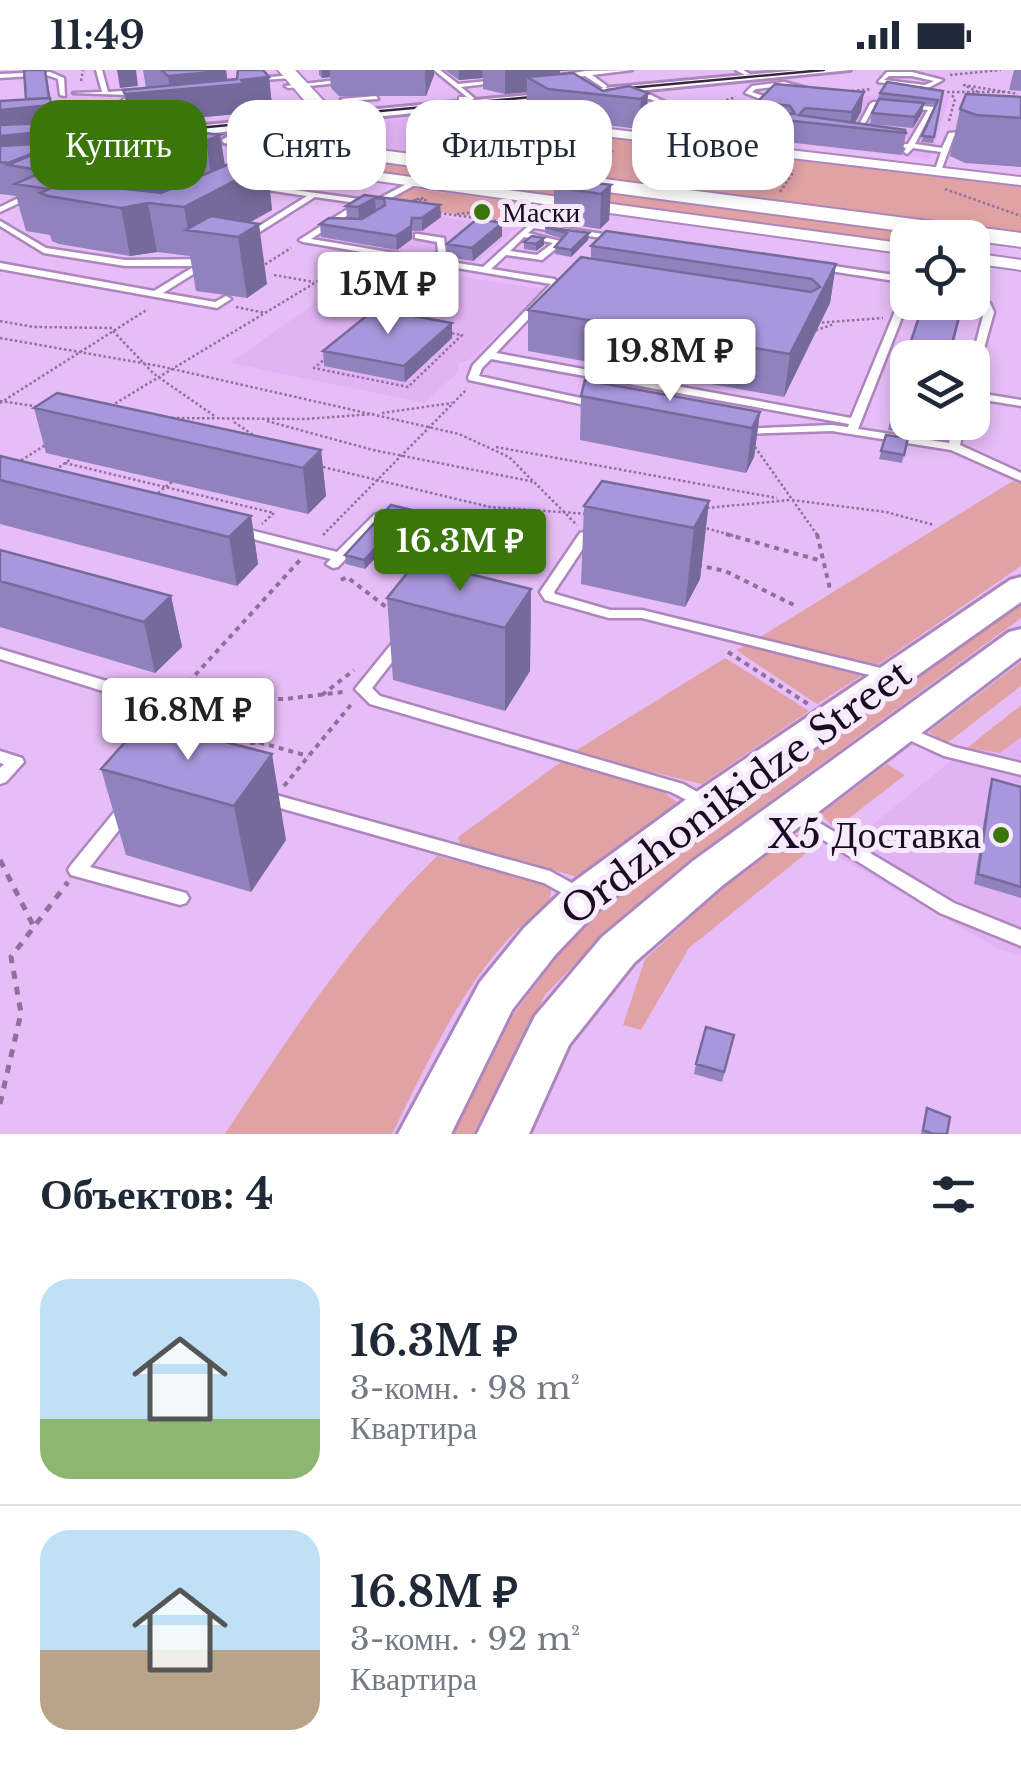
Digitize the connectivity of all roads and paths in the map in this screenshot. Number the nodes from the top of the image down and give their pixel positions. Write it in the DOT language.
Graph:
graph roads {
  1 [pos="83,70"];
  2 [pos="99,70"];
  3 [pos="437,70"];
  4 [pos="629,70"];
  5 [pos="843,70"];
  6 [pos="1001,70"];
  7 [pos="583,72"];
  8 [pos="743,72"];
  9 [pos="30,73"];
  10 [pos="914,73"];
  11 [pos="286,75"];
  12 [pos="0,76"];
  13 [pos="783,77"];
  14 [pos="546,78"];
  15 [pos="244,80"];
  16 [pos="360,80"];
  17 [pos="514,80"];
  18 [pos="329,81"];
  19 [pos="81,82"];
  20 [pos="605,87"];
  21 [pos="150,88"];
  22 [pos="946,92"];
  23 [pos="1005,92"];
  24 [pos="570,93"];
  25 [pos="648,93"];
  26 [pos="748,93"];
  27 [pos="63,94"];
  28 [pos="76,94"];
  29 [pos="106,94"];
  30 [pos="1018,94"];
  31 [pos="134,95"];
  32 [pos="462,95"];
  33 [pos="984,95"];
  34 [pos="376,98"];
  35 [pos="129,100"];
  36 [pos="148,100"];
  37 [pos="306,100"];
  38 [pos="468,100"];
  39 [pos="726,100"];
  40 [pos="768,100"];
  41 [pos="1002,102"];
  42 [pos="386,106"];
  43 [pos="951,106"];
  44 [pos="960,107"];
  45 [pos="632,115"];
  46 [pos="0,126"];
  47 [pos="30,126"];
  48 [pos="858,128"];
  49 [pos="877,130"];
  50 [pos="896,132"];
  51 [pos="954,132"];
  52 [pos="974,133"];
  53 [pos="914,134"];
  54 [pos="838,138"];
  55 [pos="30,139"];
  56 [pos="853,140"];
  57 [pos="872,142"];
  58 [pos="30,143"];
  59 [pos="890,144"];
  60 [pos="0,146"];
  61 [pos="612,148"];
  62 [pos="616,148"];
  63 [pos="908,149"];
  64 [pos="794,150"];
  65 [pos="945,150"];
  66 [pos="797,167"];
  67 [pos="938,179"];
  68 [pos="1021,180"];
  69 [pos="406,186"];
  70 [pos="612,189"];
  71 [pos="612,189"];
  72 [pos="44,190"];
  73 [pos="284,190"];
  74 [pos="475,190"];
  75 [pos="779,192"];
  76 [pos="314,194"];
  77 [pos="558,201"];
  78 [pos="418,202"];
  79 [pos="374,203"];
  80 [pos="274,204"];
  81 [pos="360,204"];
  82 [pos="294,207"];
  83 [pos="330,207"];
  84 [pos="0,210"];
  85 [pos="436,212"];
  86 [pos="446,214"];
  87 [pos="452,214"];
  88 [pos="1021,216"];
  89 [pos="441,218"];
  90 [pos="503,222"];
  91 [pos="0,223"];
  92 [pos="328,224"];
  93 [pos="346,226"];
  94 [pos="532,226"];
  95 [pos="890,227"];
  96 [pos="524,235"];
  97 [pos="418,236"];
  98 [pos="240,240"];
  99 [pos="304,240"];
  100 [pos="634,240"];
  101 [pos="990,240"];
  102 [pos="1021,242"];
  103 [pos="890,247"];
  104 [pos="368,251"];
  105 [pos="504,252"];
  106 [pos="220,254"];
  107 [pos="432,261"];
  108 [pos="990,261"];
  109 [pos="205,263"];
  110 [pos="1021,265"];
  111 [pos="0,266"];
  112 [pos="809,266"];
  113 [pos="485,270"];
  114 [pos="254,272"];
  115 [pos="274,275"];
  116 [pos="890,277"];
  117 [pos="316,282"];
  118 [pos="557,284"];
  119 [pos="572,287"];
  120 [pos="155,294"];
  121 [pos="168,296"];
  122 [pos="222,302"];
  123 [pos="266,313"];
  124 [pos="890,318"];
  125 [pos="896,320"];
  126 [pos="808,322"];
  127 [pos="0,324"];
  128 [pos="834,324"];
  129 [pos="115,330"];
  130 [pos="804,332"];
  131 [pos="0,338"];
  132 [pos="348,340"];
  133 [pos="361,342"];
  134 [pos="340,347"];
  135 [pos="352,349"];
  136 [pos="78,353"];
  137 [pos="488,355"];
  138 [pos="146,364"];
  139 [pos="458,364"];
  140 [pos="477,367"];
  141 [pos="172,369"];
  142 [pos="159,378"];
  143 [pos="476,380"];
  144 [pos="990,398"];
  145 [pos="1,402"];
  146 [pos="1021,403"];
  147 [pos="452,404"];
  148 [pos="608,407"];
  149 [pos="106,409"];
  150 [pos="53,410"];
  151 [pos="377,413"];
  152 [pos="168,418"];
  153 [pos="220,420"];
  154 [pos="230,420"];
  155 [pos="261,420"];
  156 [pos="434,426"];
  157 [pos="729,430"];
  158 [pos="744,430"];
  159 [pos="852,430"];
  160 [pos="57,438"];
  161 [pos="956,440"];
  162 [pos="268,447"];
  163 [pos="496,447"];
  164 [pos="954,448"];
  165 [pos="401,455"];
  166 [pos="71,458"];
  167 [pos="66,462"];
  168 [pos="12,466"];
  169 [pos="320,466"];
  170 [pos="53,472"];
  171 [pos="137,474"];
  172 [pos="1021,477"];
  173 [pos="132,478"];
  174 [pos="375,479"];
  175 [pos="172,482"];
  176 [pos="535,482"];
  177 [pos="166,487"];
  178 [pos="206,490"];
  179 [pos="200,495"];
  180 [pos="243,499"];
  181 [pos="790,500"];
  182 [pos="238,504"];
  183 [pos="141,506"];
  184 [pos="279,507"];
  185 [pos="692,509"];
  186 [pos="274,512"];
  187 [pos="598,514"];
  188 [pos="564,515"];
  189 [pos="378,518"];
  190 [pos="693,524"];
  191 [pos="215,525"];
  192 [pos="934,525"];
  193 [pos="252,534"];
  194 [pos="585,536"];
  195 [pos="620,544"];
  196 [pos="310,549"];
  197 [pos="336,560"];
  198 [pos="684,562"];
  199 [pos="822,562"];
  200 [pos="1021,586"];
  201 [pos="830,588"];
  202 [pos="798,607"];
  203 [pos="412,627"];
  204 [pos="1021,640"];
  205 [pos="726,650"];
  206 [pos="0,654"];
  207 [pos="894,676"];
  208 [pos="363,690"];
  209 [pos="130,694"];
  210 [pos="148,700"];
  211 [pos="182,700"];
  212 [pos="812,706"];
  213 [pos="129,712"];
  214 [pos="118,730"];
  215 [pos="170,730"];
  216 [pos="902,730"];
  217 [pos="255,743"];
  218 [pos="308,756"];
  219 [pos="0,757"];
  220 [pos="1021,768"];
  221 [pos="0,778"];
  222 [pos="142,789"];
  223 [pos="254,795"];
  224 [pos="273,800"];
  225 [pos="706,805"];
  226 [pos="790,811"];
  227 [pos="0,860"];
  228 [pos="77,870"];
  229 [pos="180,898"];
  230 [pos="583,898"];
  231 [pos="34,926"];
  232 [pos="1021,938"];
  233 [pos="11,957"];
  234 [pos="0,961"];
  235 [pos="0,1104"];
  236 [pos="424,1134"];
  237 [pos="503,1134"];
  1 -- 19 [label="path"];
  2 -- 29 [label="lane"];
  3 -- 32 [label="lane"];
  4 -- 7 [label="lane"];
  5 -- 13 [label="street"];
  6 -- 10 [label="path"];
  7 -- 14 [label="lane"];
  7 -- 20 [label="lane"];
  8 -- 13 [label="street"];
  8 -- 20 [label="street"];
  9 -- 12 [label="lane"];
  9 -- 27 [label="lane"];
  10 -- 10 [label="lane"];
  11 -- 15 [label="lane"];
  11 -- 18 [label="lane"];
  11 -- 37 [label="main road"];
  13 -- 25 [label="street"];
  13 -- 26 [label="lane"];
  13 -- 40 [label="lane"];
  16 -- 18 [label="lane"];
  17 -- 32 [label="lane"];
  18 -- 34 [label="lane"];
  20 -- 24 [label="street"];
  21 -- 31 [label="lane"];
  22 -- 43 [label="path"];
  23 -- 30 [label="path"];
  23 -- 33 [label="path"];
  23 -- 33 [label="path"];
  24 -- 25 [label="street"];
  24 -- 32 [label="street"];
  24 -- 45 [label="lane"];
  25 -- 25 [label="lane"];
  26 -- 39 [label="path"];
  26 -- 40 [label="lane"];
  28 -- 29 [label="lane"];
  29 -- 31 [label="lane"];
  31 -- 35 [label="lane"];
  31 -- 36 [label="lane"];
  32 -- 38 [label="street"];
  32 -- 42 [label="street"];
  33 -- 41 [label="path"];
  43 -- 44 [label="path"];
  43 -- 51 [label="path"];
  46 -- 47 [label="lane"];
  48 -- 49 [label="lane"];
  48 -- 53 [label="lane"];
  48 -- 56 [label="lane"];
  50 -- 53 [label="lane"];
  51 -- 52 [label="lane"];
  51 -- 65 [label="lane"];
  53 -- 63 [label="lane"];
  54 -- 56 [label="lane"];
  55 -- 60 [label="street"];
  56 -- 57 [label="lane"];
  58 -- 60 [label="street"];
  59 -- 63 [label="lane"];
  61 -- 62 [label="path"];
  63 -- 65 [label="lane"];
  64 -- 67 [label="street"];
  65 -- 67 [label="lane"];
  66 -- 75 [label="path"];
  67 -- 68 [label="street"];
  67 -- 88 [label="path"];
  69 -- 79 [label="lane"];
  70 -- 95 [label="main road"];
  71 -- 102 [label="main road"];
  72 -- 84 [label="lane"];
  73 -- 76 [label="lane"];
  74 -- 77 [label="street"];
  76 -- 81 [label="lane"];
  76 -- 82 [label="lane"];
  77 -- 94 [label="lane"];
  77 -- 103 [label="street"];
  78 -- 79 [label="path"];
  79 -- 81 [label="lane"];
  80 -- 82 [label="lane"];
  81 -- 83 [label="lane"];
  81 -- 92 [label="lane"];
  82 -- 98 [label="lane"];
  85 -- 86 [label="path"];
  86 -- 89 [label="path"];
  86 -- 90 [label="path"];
  87 -- 90 [label="path"];
  90 -- 94 [label="path"];
  91 -- 109 [label="lane"];
  92 -- 93 [label="lane"];
  92 -- 99 [label="lane"];
  94 -- 96 [label="lane"];
  94 -- 100 [label="lane"];
  96 -- 105 [label="lane"];
  96 -- 105 [label="lane"];
  97 -- 107 [label="lane"];
  99 -- 104 [label="lane"];
  99 -- 114 [label="path"];
  101 -- 102 [label="main road"];
  104 -- 107 [label="lane"];
  104 -- 117 [label="path"];
  105 -- 113 [label="lane"];
  106 -- 109 [label="lane"];
  107 -- 113 [label="lane"];
  108 -- 110 [label="street"];
  109 -- 114 [label="lane"];
  109 -- 120 [label="lane"];
  111 -- 120 [label="lane"];
  112 -- 116 [label="lane"];
  113 -- 118 [label="lane"];
  115 -- 117 [label="path"];
  117 -- 123 [label="path"];
  118 -- 119 [label="lane"];
  118 -- 137 [label="lane"];
  120 -- 121 [label="lane"];
  121 -- 122 [label="lane"];
  121 -- 129 [label="path"];
  122 -- 123 [label="path"];
  123 -- 141 [label="path"];
  124 -- 128 [label="path"];
  125 -- 159 [label="lane"];
  126 -- 128 [label="path"];
  127 -- 129 [label="path"];
  128 -- 130 [label="path"];
  129 -- 136 [label="path"];
  129 -- 138 [label="path"];
  131 -- 136 [label="path"];
  132 -- 133 [label="path"];
  132 -- 134 [label="path"];
  132 -- 134 [label="path"];
  134 -- 135 [label="path"];
  136 -- 138 [label="path"];
  136 -- 145 [label="path"];
  137 -- 140 [label="lane"];
  137 -- 159 [label="lane"];
  138 -- 141 [label="path"];
  138 -- 142 [label="path"];
  139 -- 140 [label="lane"];
  140 -- 143 [label="lane"];
  141 -- 142 [label="path"];
  141 -- 151 [label="path"];
  142 -- 149 [label="path"];
  142 -- 153 [label="path"];
  143 -- 147 [label="path"];
  143 -- 148 [label="lane"];
  144 -- 146 [label="lane"];
  145 -- 150 [label="path"];
  147 -- 151 [label="path"];
  147 -- 156 [label="path"];
  151 -- 155 [label="path"];
  151 -- 156 [label="path"];
  152 -- 153 [label="path"];
  153 -- 154 [label="path"];
  154 -- 155 [label="path"];
  154 -- 162 [label="path"];
  155 -- 165 [label="path"];
  156 -- 163 [label="path"];
  156 -- 165 [label="path"];
  157 -- 158 [label="lane"];
  158 -- 159 [label="lane"];
  158 -- 181 [label="path"];
  159 -- 164 [label="lane"];
  160 -- 168 [label="path"];
  161 -- 164 [label="lane"];
  163 -- 176 [label="path"];
  163 -- 181 [label="path"];
  164 -- 172 [label="lane"];
  165 -- 174 [label="path"];
  165 -- 176 [label="path"];
  166 -- 167 [label="path"];
  167 -- 170 [label="path"];
  167 -- 173 [label="path"];
  169 -- 174 [label="path"];
  171 -- 173 [label="path"];
  173 -- 177 [label="path"];
  174 -- 188 [label="path"];
  174 -- 196 [label="path"];
  175 -- 177 [label="path"];
  176 -- 188 [label="path"];
  177 -- 179 [label="path"];
  177 -- 183 [label="path"];
  178 -- 179 [label="path"];
  179 -- 182 [label="path"];
  180 -- 182 [label="path"];
  181 -- 185 [label="path"];
  181 -- 192 [label="path"];
  181 -- 199 [label="path"];
  182 -- 186 [label="path"];
  184 -- 186 [label="path"];
  186 -- 193 [label="path"];
  187 -- 188 [label="path"];
  188 -- 194 [label="path"];
  189 -- 197 [label="lane"];
  190 -- 199 [label="path"];
  191 -- 193 [label="lane"];
  193 -- 196 [label="lane"];
  194 -- 195 [label="lane"];
  194 -- 207 [label="lane"];
  196 -- 197 [label="lane"];
  196 -- 211 [label="path"];
  197 -- 203 [label="path"];
  198 -- 202 [label="path"];
  199 -- 201 [label="path"];
  200 -- 207 [label="street, Ordzhonikidze Street"];
  203 -- 208 [label="lane"];
  204 -- 216 [label="street, Ordzhonikidze Street"];
  205 -- 212 [label="path"];
  206 -- 209 [label="lane"];
  207 -- 225 [label="street, Ordzhonikidze Street"];
  208 -- 211 [label="path"];
  208 -- 218 [label="path"];
  208 -- 225 [label="lane"];
  209 -- 210 [label="lane"];
  209 -- 213 [label="lane"];
  210 -- 211 [label="path"];
  210 -- 213 [label="lane"];
  211 -- 215 [label="path"];
  213 -- 214 [label="lane"];
  216 -- 220 [label="lane"];
  216 -- 226 [label="street, Ordzhonikidze Street"];
  217 -- 218 [label="path"];
  218 -- 224 [label="path"];
  219 -- 221 [label="lane"];
  222 -- 228 [label="lane"];
  223 -- 224 [label="lane"];
  224 -- 230 [label="lane"];
  225 -- 230 [label="street, Ordzhonikidze Street"];
  226 -- 232 [label="lane"];
  226 -- 237 [label="street, Ordzhonikidze Street"];
  227 -- 231 [label="path"];
  228 -- 229 [label="lane"];
  228 -- 231 [label="path"];
  230 -- 236 [label="street, Ordzhonikidze Street"];
  231 -- 233 [label="path"];
  233 -- 234 [label="path"];
  233 -- 235 [label="path"];
}
